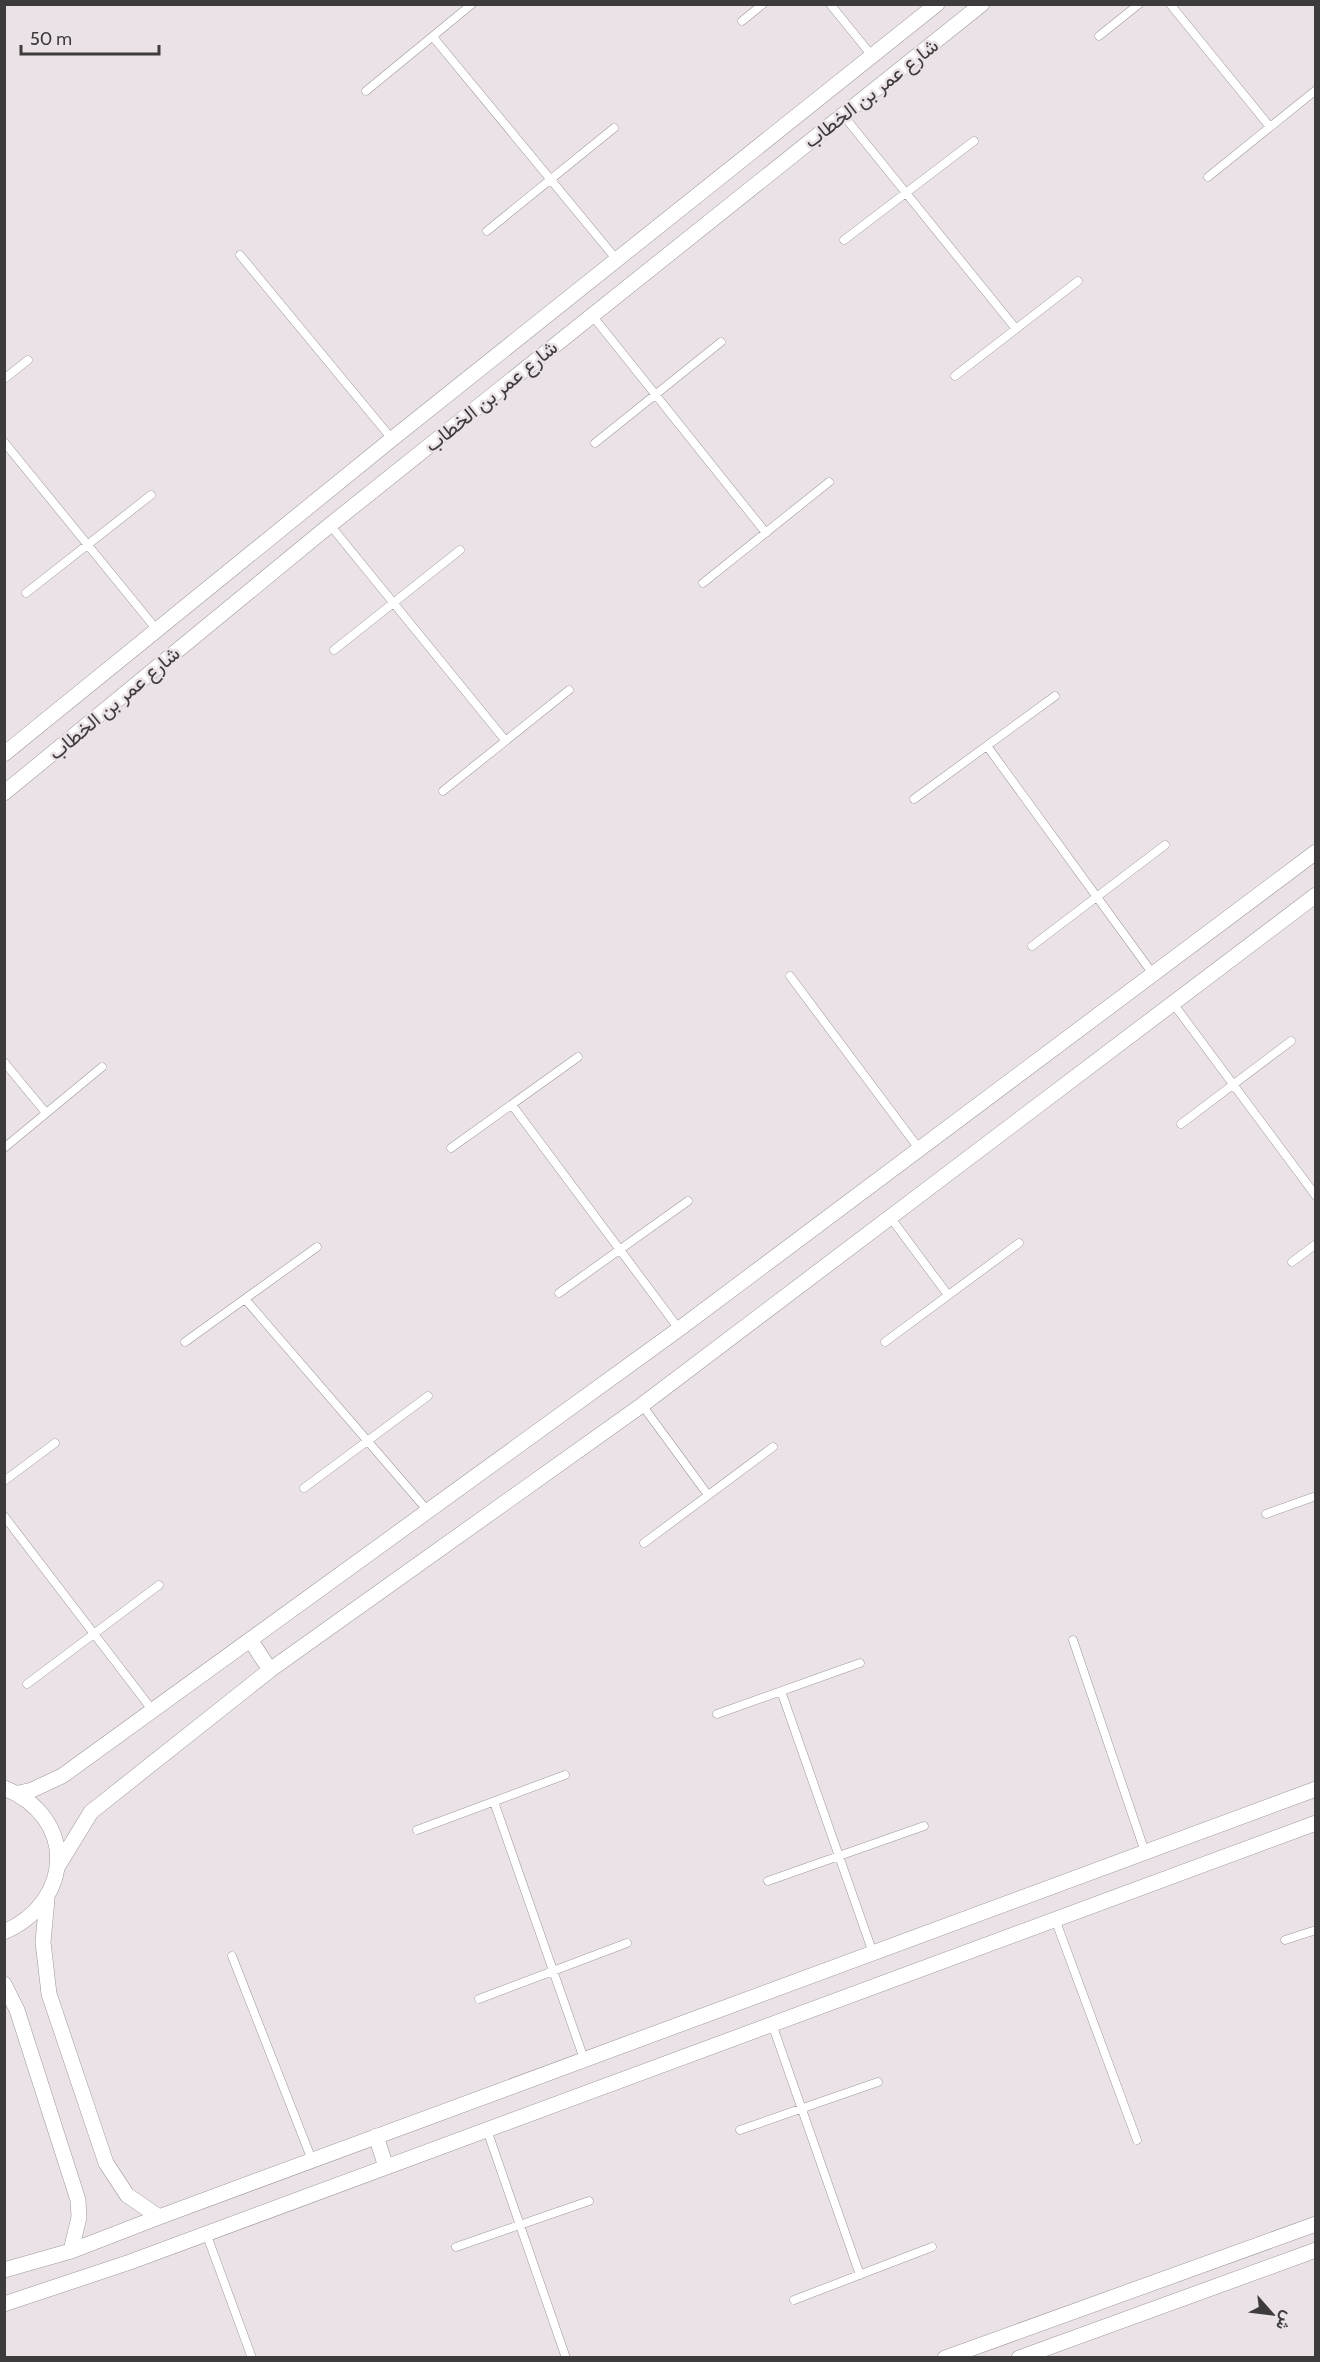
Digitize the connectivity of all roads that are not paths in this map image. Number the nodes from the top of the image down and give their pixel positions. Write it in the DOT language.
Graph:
graph roads {
  1 [pos="472,4"];
  2 [pos="763,4"];
  3 [pos="830,4"];
  4 [pos="937,4"];
  5 [pos="982,4"];
  6 [pos="1139,4"];
  7 [pos="1170,4"];
  8 [pos="742,21"];
  9 [pos="1099,36"];
  10 [pos="433,37"];
  11 [pos="873,57"];
  12 [pos="1316,90"];
  13 [pos="366,91"];
  14 [pos="843,115"];
  15 [pos="1270,127"];
  16 [pos="614,128"];
  17 [pos="974,141"];
  18 [pos="1208,177"];
  19 [pos="550,180"];
  20 [pos="904,194"];
  21 [pos="487,231"];
  22 [pos="844,240"];
  23 [pos="240,255"];
  24 [pos="617,260"];
  25 [pos="1078,281"];
  26 [pos="591,314"];
  27 [pos="1016,329"];
  28 [pos="721,342"];
  29 [pos="28,360"];
  30 [pos="955,376"];
  31 [pos="4,379"];
  32 [pos="654,396"];
  33 [pos="392,439"];
  34 [pos="4,442"];
  35 [pos="595,443"];
  36 [pos="829,482"];
  37 [pos="151,495"];
  38 [pos="330,525"];
  39 [pos="766,533"];
  40 [pos="87,545"];
  41 [pos="460,550"];
  42 [pos="703,583"];
  43 [pos="26,593"];
  44 [pos="393,603"];
  45 [pos="157,630"];
  46 [pos="334,650"];
  47 [pos="569,690"];
  48 [pos="1055,696"];
  49 [pos="505,741"];
  50 [pos="987,746"];
  51 [pos="4,754"];
  52 [pos="442,790"];
  53 [pos="4,794"];
  54 [pos="914,799"];
  55 [pos="1165,845"];
  56 [pos="1316,852"];
  57 [pos="1316,895"];
  58 [pos="1097,897"];
  59 [pos="1032,945"];
  60 [pos="1153,974"];
  61 [pos="790,976"];
  62 [pos="1172,1002"];
  63 [pos="1291,1041"];
  64 [pos="578,1057"];
  65 [pos="4,1062"];
  66 [pos="102,1067"];
  67 [pos="1233,1085"];
  68 [pos="512,1105"];
  69 [pos="46,1113"];
  70 [pos="1181,1124"];
  71 [pos="4,1148"];
  72 [pos="451,1148"];
  73 [pos="920,1150"];
  74 [pos="1316,1196"];
  75 [pos="688,1201"];
  76 [pos="890,1216"];
  77 [pos="1019,1243"];
  78 [pos="1316,1244"];
  79 [pos="317,1247"];
  80 [pos="620,1249"];
  81 [pos="1292,1262"];
  82 [pos="559,1293"];
  83 [pos="948,1295"];
  84 [pos="245,1299"];
  85 [pos="679,1329"];
  86 [pos="184,1342"];
  87 [pos="885,1342"];
  88 [pos="428,1396"];
  89 [pos="642,1405"];
  90 [pos="367,1441"];
  91 [pos="56,1443"];
  92 [pos="773,1447"];
  93 [pos="4,1480"];
  94 [pos="304,1488"];
  95 [pos="708,1495"];
  96 [pos="1316,1496"];
  97 [pos="428,1511"];
  98 [pos="1266,1514"];
  99 [pos="4,1516"];
  100 [pos="645,1543"];
  101 [pos="159,1585"];
  102 [pos="94,1633"];
  103 [pos="1073,1640"];
  104 [pos="251,1641"];
  105 [pos="860,1663"];
  106 [pos="270,1670"];
  107 [pos="27,1684"];
  108 [pos="781,1691"];
  109 [pos="153,1712"];
  110 [pos="717,1714"];
  111 [pos="565,1775"];
  112 [pos="1316,1789"];
  113 [pos="12,1791"];
  114 [pos="494,1802"];
  115 [pos="1316,1823"];
  116 [pos="924,1826"];
  117 [pos="417,1830"];
  118 [pos="1145,1852"];
  119 [pos="839,1856"];
  120 [pos="58,1866"];
  121 [pos="768,1881"];
  122 [pos="47,1899"];
  123 [pos="1055,1919"];
  124 [pos="1316,1930"];
  125 [pos="4,1932"];
  126 [pos="1286,1940"];
  127 [pos="627,1943"];
  128 [pos="873,1953"];
  129 [pos="232,1956"];
  130 [pos="553,1971"];
  131 [pos="4,1984"];
  132 [pos="479,1999"];
  133 [pos="772,2024"];
  134 [pos="584,2059"];
  135 [pos="878,2082"];
  136 [pos="801,2109"];
  137 [pos="487,2130"];
  138 [pos="740,2130"];
  139 [pos="376,2136"];
  140 [pos="1137,2140"];
  141 [pos="312,2160"];
  142 [pos="386,2167"];
  143 [pos="589,2201"];
  144 [pos="159,2217"];
  145 [pos="1316,2224"];
  146 [pos="520,2225"];
  147 [pos="206,2233"];
  148 [pos="456,2247"];
  149 [pos="932,2247"];
  150 [pos="1316,2250"];
  151 [pos="71,2251"];
  152 [pos="4,2270"];
  153 [pos="860,2275"];
  154 [pos="794,2300"];
  155 [pos="4,2304"];
  156 [pos="252,2358"];
  157 [pos="566,2358"];
  158 [pos="945,2358"];
  159 [pos="1019,2358"];
  1 -- 10 [label="lane"];
  2 -- 8 [label="lane"];
  3 -- 11 [label="lane"];
  4 -- 11 [label="street, شارع عمر بن الخطاب"];
  5 -- 14 [label="street, شارع عمر بن الخطاب"];
  6 -- 9 [label="lane"];
  7 -- 15 [label="lane"];
  10 -- 13 [label="lane"];
  10 -- 19 [label="lane"];
  11 -- 24 [label="street, شارع عمر بن الخطاب"];
  12 -- 15 [label="lane"];
  14 -- 20 [label="lane"];
  14 -- 26 [label="street, شارع عمر بن الخطاب"];
  15 -- 18 [label="lane"];
  16 -- 19 [label="lane"];
  17 -- 20 [label="lane"];
  19 -- 21 [label="lane"];
  19 -- 24 [label="lane"];
  20 -- 22 [label="lane"];
  20 -- 27 [label="lane"];
  23 -- 33 [label="lane"];
  24 -- 33 [label="street, شارع عمر بن الخطاب"];
  25 -- 27 [label="lane"];
  26 -- 32 [label="lane"];
  26 -- 38 [label="street, شارع عمر بن الخطاب"];
  27 -- 30 [label="lane"];
  28 -- 32 [label="lane"];
  29 -- 31 [label="lane"];
  32 -- 35 [label="lane"];
  32 -- 39 [label="lane"];
  33 -- 45 [label="street, شارع عمر بن الخطاب"];
  34 -- 40 [label="lane"];
  36 -- 39 [label="lane"];
  37 -- 40 [label="lane"];
  38 -- 44 [label="lane"];
  38 -- 53 [label="street, شارع عمر بن الخطاب"];
  39 -- 42 [label="lane"];
  40 -- 43 [label="lane"];
  40 -- 45 [label="lane"];
  41 -- 44 [label="lane"];
  44 -- 46 [label="lane"];
  44 -- 49 [label="lane"];
  45 -- 51 [label="street, شارع عمر بن الخطاب"];
  47 -- 49 [label="lane"];
  48 -- 50 [label="lane"];
  49 -- 52 [label="lane"];
  50 -- 54 [label="lane"];
  50 -- 58 [label="lane"];
  55 -- 58 [label="lane"];
  56 -- 60 [label="street"];
  57 -- 62 [label="street"];
  58 -- 59 [label="lane"];
  58 -- 60 [label="lane"];
  60 -- 73 [label="street"];
  61 -- 73 [label="lane"];
  62 -- 67 [label="lane"];
  62 -- 76 [label="street"];
  63 -- 67 [label="lane"];
  64 -- 68 [label="lane"];
  65 -- 69 [label="lane"];
  66 -- 69 [label="lane"];
  67 -- 70 [label="lane"];
  67 -- 74 [label="lane"];
  68 -- 72 [label="lane"];
  68 -- 80 [label="lane"];
  69 -- 71 [label="lane"];
  73 -- 85 [label="street"];
  75 -- 80 [label="lane"];
  76 -- 83 [label="lane"];
  76 -- 89 [label="street"];
  77 -- 83 [label="lane"];
  78 -- 81 [label="lane"];
  79 -- 84 [label="lane"];
  80 -- 82 [label="lane"];
  80 -- 85 [label="lane"];
  83 -- 87 [label="lane"];
  84 -- 86 [label="lane"];
  84 -- 90 [label="lane"];
  85 -- 97 [label="street"];
  88 -- 90 [label="lane"];
  89 -- 95 [label="lane"];
  89 -- 106 [label="street"];
  90 -- 94 [label="lane"];
  90 -- 97 [label="lane"];
  91 -- 93 [label="lane"];
  92 -- 95 [label="lane"];
  95 -- 100 [label="lane"];
  96 -- 98 [label="lane"];
  97 -- 104 [label="street"];
  99 -- 102 [label="lane"];
  101 -- 102 [label="lane"];
  102 -- 107 [label="lane"];
  102 -- 109 [label="lane"];
  103 -- 118 [label="lane"];
  104 -- 106 [label="street"];
  104 -- 109 [label="street"];
  105 -- 108 [label="lane"];
  106 -- 120 [label="street"];
  108 -- 110 [label="lane"];
  108 -- 119 [label="lane"];
  109 -- 113 [label="street"];
  111 -- 114 [label="lane"];
  112 -- 118 [label="street"];
  113 -- 120 [label="street"];
  114 -- 117 [label="lane"];
  114 -- 130 [label="lane"];
  115 -- 123 [label="street"];
  116 -- 119 [label="lane"];
  118 -- 128 [label="street"];
  119 -- 121 [label="lane"];
  119 -- 128 [label="lane"];
  120 -- 122 [label="street"];
  122 -- 125 [label="street"];
  122 -- 144 [label="street"];
  123 -- 133 [label="street"];
  123 -- 140 [label="lane"];
  124 -- 126 [label="lane"];
  127 -- 130 [label="lane"];
  128 -- 134 [label="street"];
  129 -- 141 [label="lane"];
  130 -- 132 [label="lane"];
  130 -- 134 [label="lane"];
  131 -- 151 [label="street"];
  133 -- 136 [label="lane"];
  133 -- 137 [label="street"];
  134 -- 139 [label="street"];
  135 -- 136 [label="lane"];
  136 -- 138 [label="lane"];
  136 -- 153 [label="lane"];
  137 -- 142 [label="street"];
  137 -- 146 [label="lane"];
  139 -- 141 [label="street"];
  139 -- 142 [label="street"];
  141 -- 144 [label="street"];
  142 -- 147 [label="street"];
  143 -- 146 [label="lane"];
  144 -- 151 [label="street"];
  145 -- 158 [label="street"];
  146 -- 148 [label="lane"];
  146 -- 157 [label="lane"];
  147 -- 155 [label="street"];
  147 -- 156 [label="lane"];
  149 -- 153 [label="lane"];
  150 -- 159 [label="street"];
  151 -- 152 [label="street"];
  153 -- 154 [label="lane"];
}
